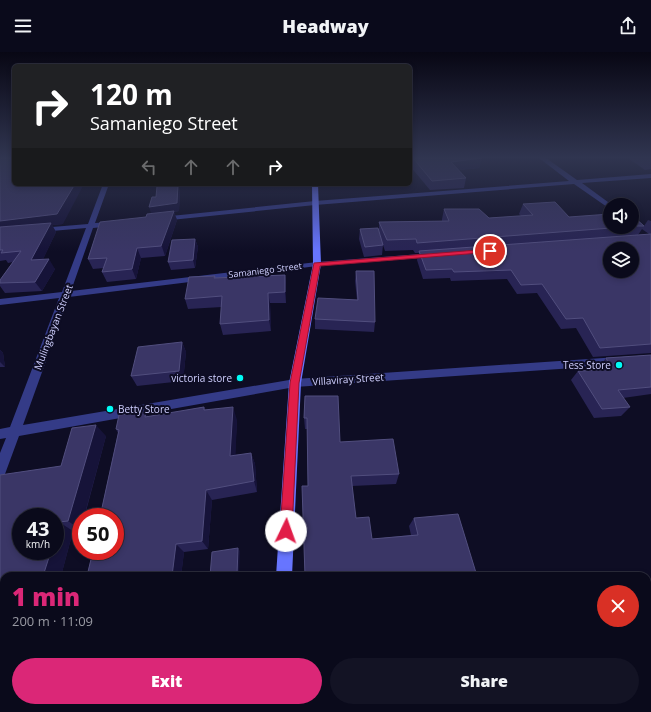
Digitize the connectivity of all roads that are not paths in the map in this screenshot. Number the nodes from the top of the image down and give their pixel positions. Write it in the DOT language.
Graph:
graph roads {
  1 [pos="104,189"];
  2 [pos="315,189"];
  3 [pos="499,189"];
  4 [pos="583,189"];
  5 [pos="603,202"];
  6 [pos="315,203"];
  7 [pos="153,219"];
  8 [pos="122,223"];
  9 [pos="91,226"];
  10 [pos="30,231"];
  11 [pos="443,254"];
  12 [pos="317,264"];
  13 [pos="65,295"];
  14 [pos="0,302"];
  15 [pos="627,360"];
  16 [pos="295,383"];
  17 [pos="13,432"];
  18 [pos="0,434"];
  19 [pos="0,470"];
  20 [pos="284,572"];
  1 -- 9 [label="street, Mulingbayan Street"];
  2 -- 6 [label="main road"];
  3 -- 6 [label="street"];
  4 -- 5 [label="street"];
  6 -- 7 [label="street"];
  6 -- 12 [label="main road"];
  8 -- 9 [label="street"];
  9 -- 10 [label="street"];
  9 -- 13 [label="street, Mulingbayan Street"];
  11 -- 12 [label="street, Samaniego Street"];
  12 -- 13 [label="street, Samaniego Street"];
  12 -- 16 [label="main road"];
  13 -- 14 [label="street, Samaniego Street"];
  13 -- 17 [label="street, Mulingbayan Street"];
  15 -- 16 [label="street, Villaviray Street"];
  16 -- 17 [label="street, Villaviray Street"];
  16 -- 20 [label="main road"];
  17 -- 18 [label="street, Villaviray Street"];
  17 -- 19 [label="street, Mulingbayan Street"];
}
